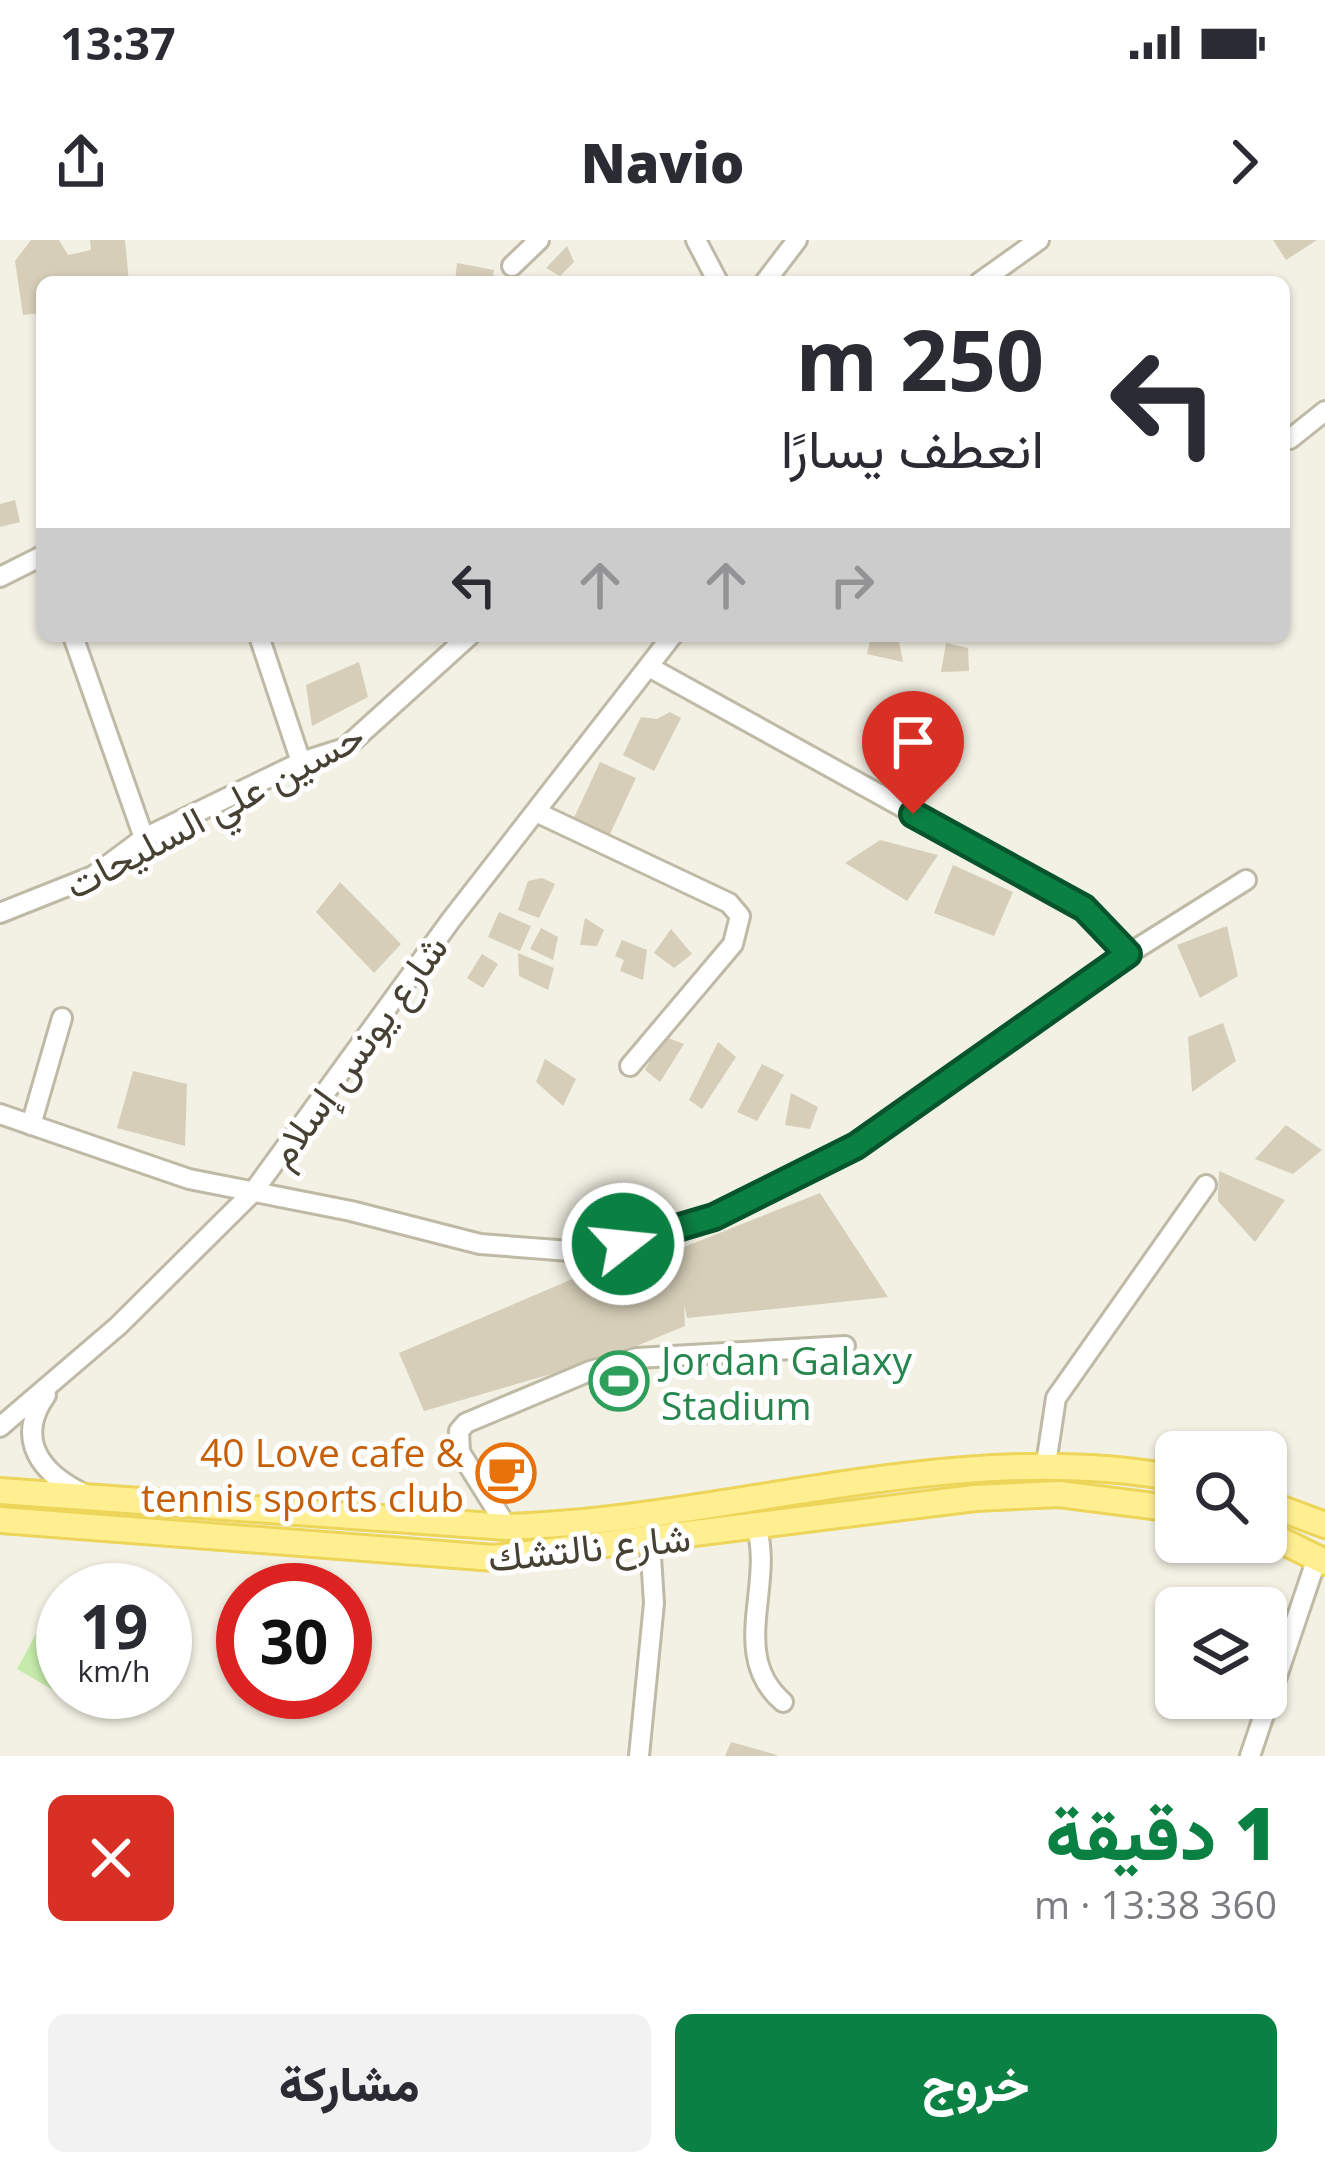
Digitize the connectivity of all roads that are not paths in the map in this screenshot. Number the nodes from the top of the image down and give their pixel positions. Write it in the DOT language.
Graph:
graph roads {
  1 [pos="538,240"];
  2 [pos="696,240"];
  3 [pos="797,240"];
  4 [pos="1039,240"];
  5 [pos="512,266"];
  6 [pos="715,276"];
  7 [pos="770,276"];
  8 [pos="988,276"];
  9 [pos="1325,412"];
  10 [pos="1290,439"];
  11 [pos="36,559"];
  12 [pos="0,577"];
  13 [pos="75,642"];
  14 [pos="261,642"];
  15 [pos="462,642"];
  16 [pos="668,642"];
  17 [pos="649,667"];
  18 [pos="302,762"];
  19 [pos="536,812"];
  20 [pos="144,838"];
  21 [pos="1246,880"];
  22 [pos="0,913"];
  23 [pos="1128,954"];
  24 [pos="62,1018"];
  25 [pos="630,1066"];
  26 [pos="0,1114"];
  27 [pos="32,1125"];
  28 [pos="1207,1185"];
  29 [pos="253,1192"];
  30 [pos="845,1346"];
  31 [pos="56,1382"];
  32 [pos="1,1425"];
  33 [pos="1046,1464"];
  34 [pos="1155,1476"];
  35 [pos="0,1491"];
  36 [pos="92,1497"];
  37 [pos="1155,1506"];
  38 [pos="1287,1511"];
  39 [pos="0,1520"];
  40 [pos="1325,1525"];
  41 [pos="756,1526"];
  42 [pos="506,1527"];
  43 [pos="650,1541"];
  44 [pos="1287,1543"];
  45 [pos="1321,1560"];
  46 [pos="783,1702"];
  47 [pos="639,1756"];
  48 [pos="1250,1756"];
  1 -- 5 [label="street"];
  2 -- 6 [label="street"];
  3 -- 7 [label="street"];
  4 -- 8 [label="street"];
  9 -- 10 [label="street"];
  11 -- 12 [label="street"];
  13 -- 20 [label="street"];
  14 -- 18 [label="street"];
  15 -- 18 [label="street, حسين علي السليحات"];
  16 -- 17 [label="street, شارع يونس إسلام"];
  17 -- 19 [label="street, شارع يونس إسلام"];
  17 -- 23 [label="street"];
  18 -- 20 [label="street, حسين علي السليحات"];
  19 -- 25 [label="street"];
  19 -- 29 [label="street, شارع يونس إسلام"];
  20 -- 22 [label="street, حسين علي السليحات"];
  21 -- 23 [label="street"];
  23 -- 29 [label="street"];
  24 -- 27 [label="street"];
  26 -- 27 [label="street"];
  27 -- 29 [label="street"];
  28 -- 33 [label="street"];
  29 -- 31 [label="street, شارع يونس إسلام"];
  30 -- 42 [label="street"];
  31 -- 32 [label="street, شارع يونس إسلام"];
  31 -- 36 [label="street"];
  33 -- 34 [label="main road, شارع نالتشك"];
  33 -- 42 [label="main road, شارع نالتشك"];
  35 -- 36 [label="main road, شارع نالتشك"];
  36 -- 42 [label="main road, شارع نالتشك"];
  37 -- 41 [label="main road, شارع نالتشك"];
  38 -- 40 [label="main road"];
  39 -- 43 [label="main road, شارع نالتشك"];
  41 -- 43 [label="main road, شارع نالتشك"];
  41 -- 46 [label="street"];
  43 -- 47 [label="street"];
  44 -- 45 [label="main road"];
  45 -- 48 [label="street"];
}
